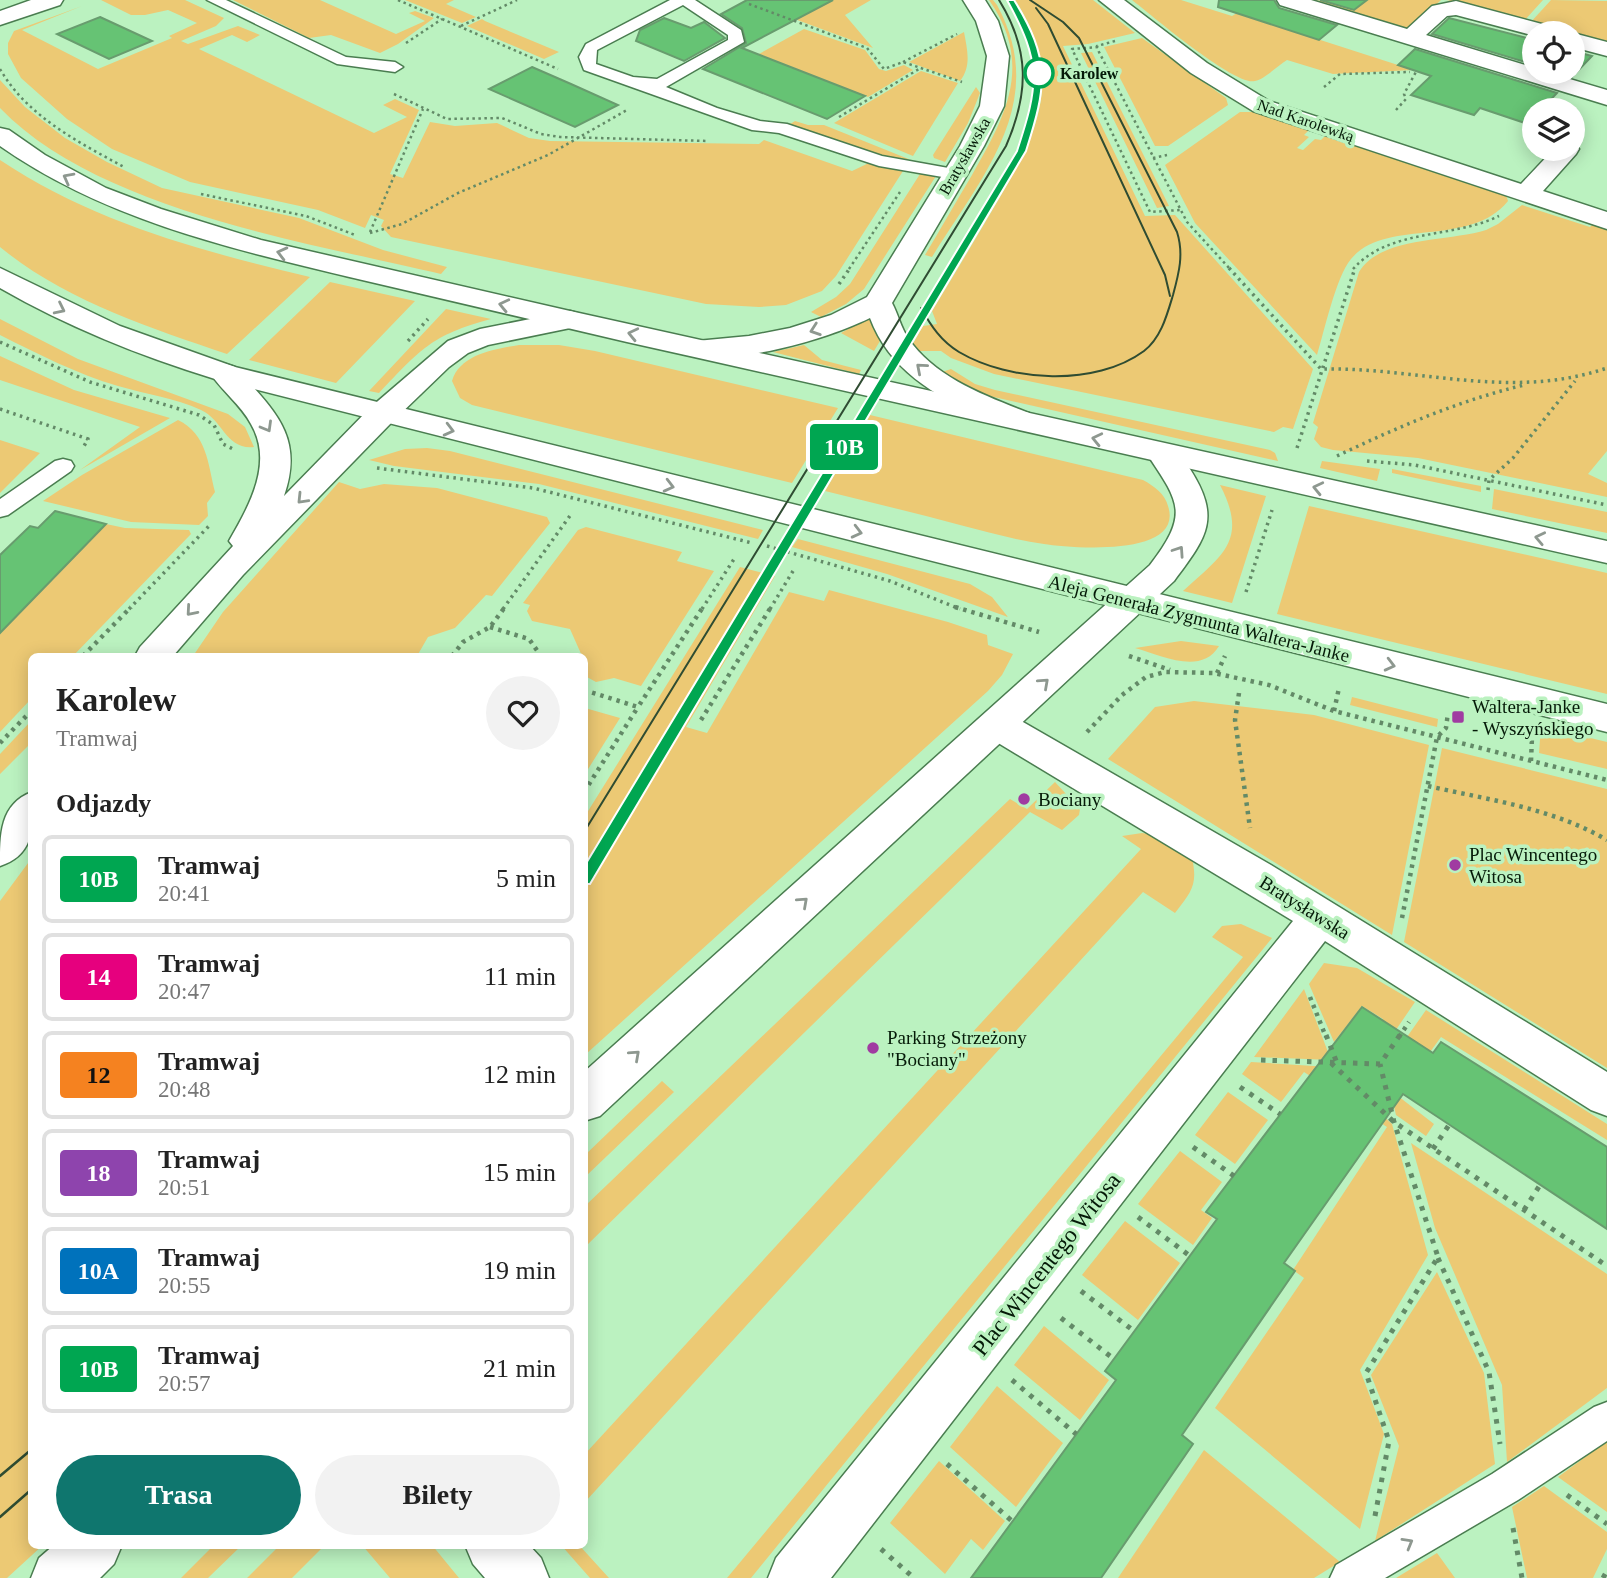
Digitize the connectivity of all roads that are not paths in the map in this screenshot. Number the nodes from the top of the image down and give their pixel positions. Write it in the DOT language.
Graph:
graph roads {
  1 [pos="52,0"];
  2 [pos="215,0"];
  3 [pos="683,0"];
  4 [pos="974,0"];
  5 [pos="1110,0"];
  6 [pos="1288,0"];
  7 [pos="0,18"];
  8 [pos="1522,26"];
  9 [pos="1410,38"];
  10 [pos="1585,43"];
  11 [pos="1607,49"];
  12 [pos="395,67"];
  13 [pos="649,86"];
  14 [pos="1607,98"];
  15 [pos="1607,104"];
  16 [pos="1585,129"];
  17 [pos="0,135"];
  18 [pos="1556,161"];
  19 [pos="954,174"];
  20 [pos="1526,194"];
  21 [pos="1607,221"];
  22 [pos="0,276"];
  23 [pos="878,303"];
  24 [pos="570,320"];
  25 [pos="696,348"];
  26 [pos="225,373"];
  27 [pos="382,414"];
  28 [pos="1025,422"];
  29 [pos="1163,454"];
  30 [pos="63,466"];
  31 [pos="0,510"];
  32 [pos="1607,552"];
  33 [pos="231,567"];
  34 [pos="1133,601"];
  35 [pos="156,653"];
  36 [pos="1607,718"];
  37 [pos="998,725"];
  38 [pos="28,812"];
  39 [pos="0,850"];
  40 [pos="1321,916"];
  41 [pos="588,1097"];
  42 [pos="1607,1097"];
  43 [pos="1607,1420"];
  44 [pos="91,1549"];
  45 [pos="496,1549"];
  46 [pos="1357,1573"];
  47 [pos="59,1578"];
  48 [pos="521,1578"];
  49 [pos="796,1578"];
  1 -- 7 [label="street"];
  2 -- 12 [label="lane"];
  3 -- 13 [label="lane"];
  3 -- 13 [label="lane"];
  4 -- 19 [label="street, Bratysławska"];
  5 -- 20 [label="street, Nad Karolewką"];
  6 -- 9 [label="street"];
  8 -- 9 [label="street"];
  9 -- 14 [label="street"];
  10 -- 11 [label="street"];
  13 -- 19 [label="lane"];
  15 -- 16 [label="street"];
  24 -- 17 [label="street, one-way"];
  18 -- 20 [label="street"];
  19 -- 23 [label="street, Bratysławska"];
  20 -- 21 [label="street, Nad Karolewką"];
  22 -- 26 [label="street, Aleja Generała Zygmunta Waltera-Janke, one-way"];
  23 -- 25 [label="street, one-way"];
  28 -- 23 [label="street, one-way"];
  25 -- 24 [label="street, one-way"];
  24 -- 27 [label="street"];
  25 -- 28 [label="street"];
  26 -- 27 [label="street, Aleja Generała Zygmunta Waltera-Janke"];
  26 -- 33 [label="street, one-way"];
  27 -- 33 [label="street, one-way"];
  27 -- 34 [label="street, Aleja Generała Zygmunta Waltera-Janke, one-way"];
  29 -- 28 [label="street, one-way"];
  32 -- 29 [label="street, one-way"];
  34 -- 29 [label="street, one-way"];
  30 -- 31 [label="lane"];
  33 -- 35 [label="street, one-way"];
  34 -- 36 [label="street, Aleja Generała Zygmunta Waltera-Janke, one-way"];
  37 -- 34 [label="street, one-way"];
  37 -- 40 [label="street, Bratysławska"];
  41 -- 37 [label="street, one-way"];
  38 -- 39 [label="street"];
  40 -- 42 [label="street, Bratysławska"];
  40 -- 49 [label="street, Plac Wincentego Witosa"];
  46 -- 43 [label="lane, one-way"];
  44 -- 47 [label="street"];
  45 -- 48 [label="street"];
}
